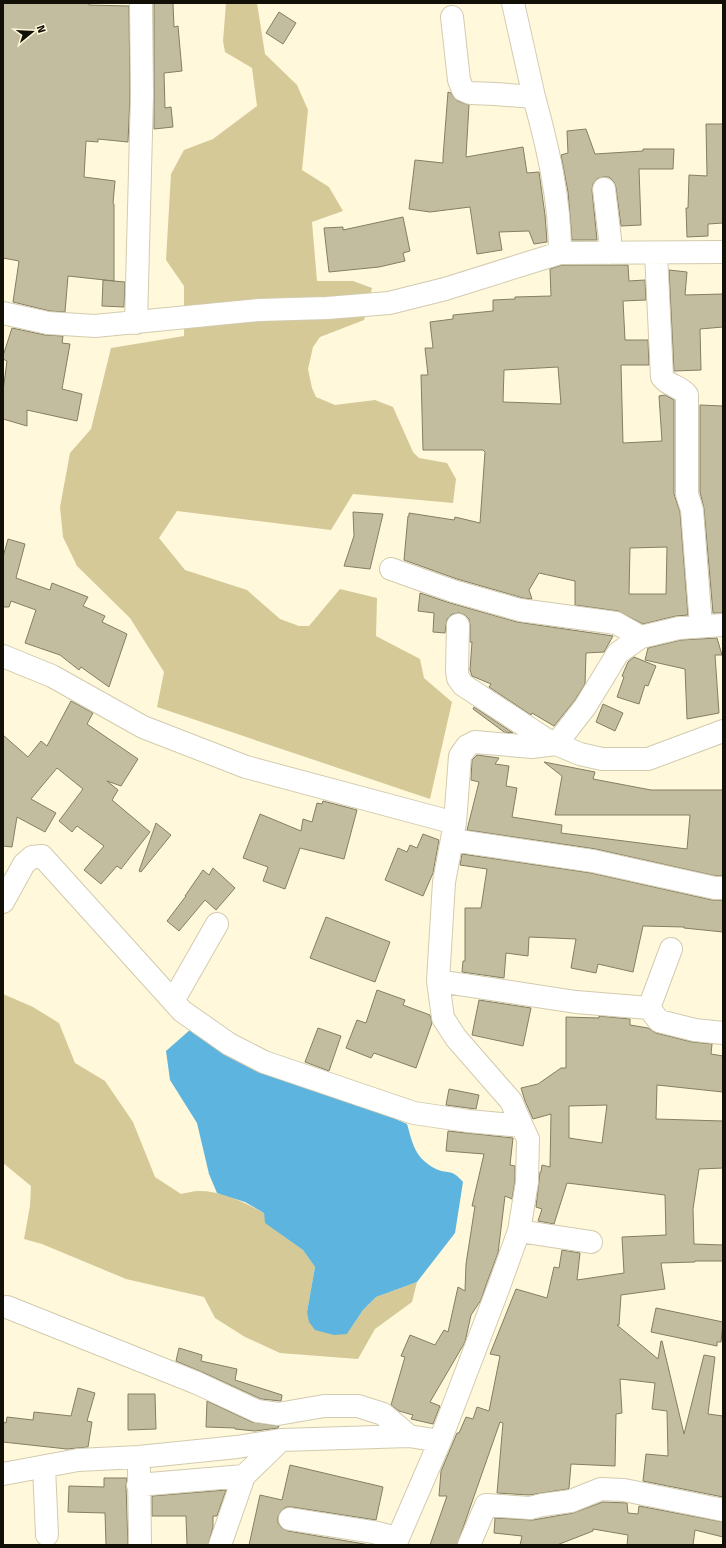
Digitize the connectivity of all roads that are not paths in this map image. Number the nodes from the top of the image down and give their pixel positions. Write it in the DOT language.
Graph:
graph roads {
  1 [pos="141,3"];
  2 [pos="513,3"];
  3 [pos="452,17"];
  4 [pos="534,97"];
  5 [pos="604,189"];
  6 [pos="609,252"];
  7 [pos="656,252"];
  8 [pos="723,252"];
  9 [pos="560,254"];
  10 [pos="5,319"];
  11 [pos="136,323"];
  12 [pos="391,569"];
  13 [pos="458,624"];
  14 [pos="723,625"];
  15 [pos="701,626"];
  16 [pos="641,637"];
  17 [pos="3,656"];
  18 [pos="723,731"];
  19 [pos="557,742"];
  20 [pos="453,832"];
  21 [pos="723,888"];
  22 [pos="3,902"];
  23 [pos="217,924"];
  24 [pos="671,949"];
  25 [pos="438,981"];
  26 [pos="173,1001"];
  27 [pos="649,1008"];
  28 [pos="723,1033"];
  29 [pos="522,1126"];
  30 [pos="519,1231"];
  31 [pos="591,1242"];
  32 [pos="7,1307"];
  33 [pos="409,1436"];
  34 [pos="281,1440"];
  35 [pos="440,1442"];
  36 [pos="139,1457"];
  37 [pos="44,1466"];
  38 [pos="3,1474"];
  39 [pos="244,1476"];
  40 [pos="138,1485"];
  41 [pos="723,1510"];
  42 [pos="290,1518"];
  43 [pos="47,1535"];
  44 [pos="397,1542"];
  45 [pos="140,1545"];
  46 [pos="220,1545"];
  47 [pos="469,1545"];
  1 -- 11 [label="street"];
  2 -- 4 [label="street"];
  3 -- 4 [label="street"];
  4 -- 9 [label="street"];
  5 -- 6 [label="street"];
  6 -- 7 [label="street"];
  6 -- 9 [label="street"];
  7 -- 8 [label="street"];
  7 -- 15 [label="street"];
  9 -- 11 [label="street"];
  10 -- 11 [label="street"];
  12 -- 16 [label="street"];
  13 -- 19 [label="street"];
  14 -- 15 [label="street"];
  15 -- 16 [label="street"];
  16 -- 19 [label="street"];
  17 -- 20 [label="street"];
  18 -- 19 [label="street"];
  19 -- 20 [label="street"];
  20 -- 21 [label="street"];
  20 -- 25 [label="street"];
  22 -- 26 [label="street"];
  23 -- 26 [label="street"];
  24 -- 27 [label="street"];
  25 -- 27 [label="street"];
  25 -- 29 [label="street"];
  26 -- 29 [label="street"];
  27 -- 28 [label="street"];
  29 -- 30 [label="street"];
  30 -- 31 [label="street"];
  30 -- 35 [label="street"];
  32 -- 33 [label="street"];
  33 -- 34 [label="street"];
  33 -- 35 [label="street"];
  34 -- 36 [label="street"];
  34 -- 39 [label="street"];
  35 -- 44 [label="street"];
  36 -- 37 [label="street"];
  36 -- 40 [label="street"];
  37 -- 38 [label="street"];
  37 -- 43 [label="street"];
  39 -- 40 [label="street"];
  39 -- 46 [label="street"];
  40 -- 45 [label="street"];
  41 -- 47 [label="street"];
  42 -- 44 [label="street"];
}
